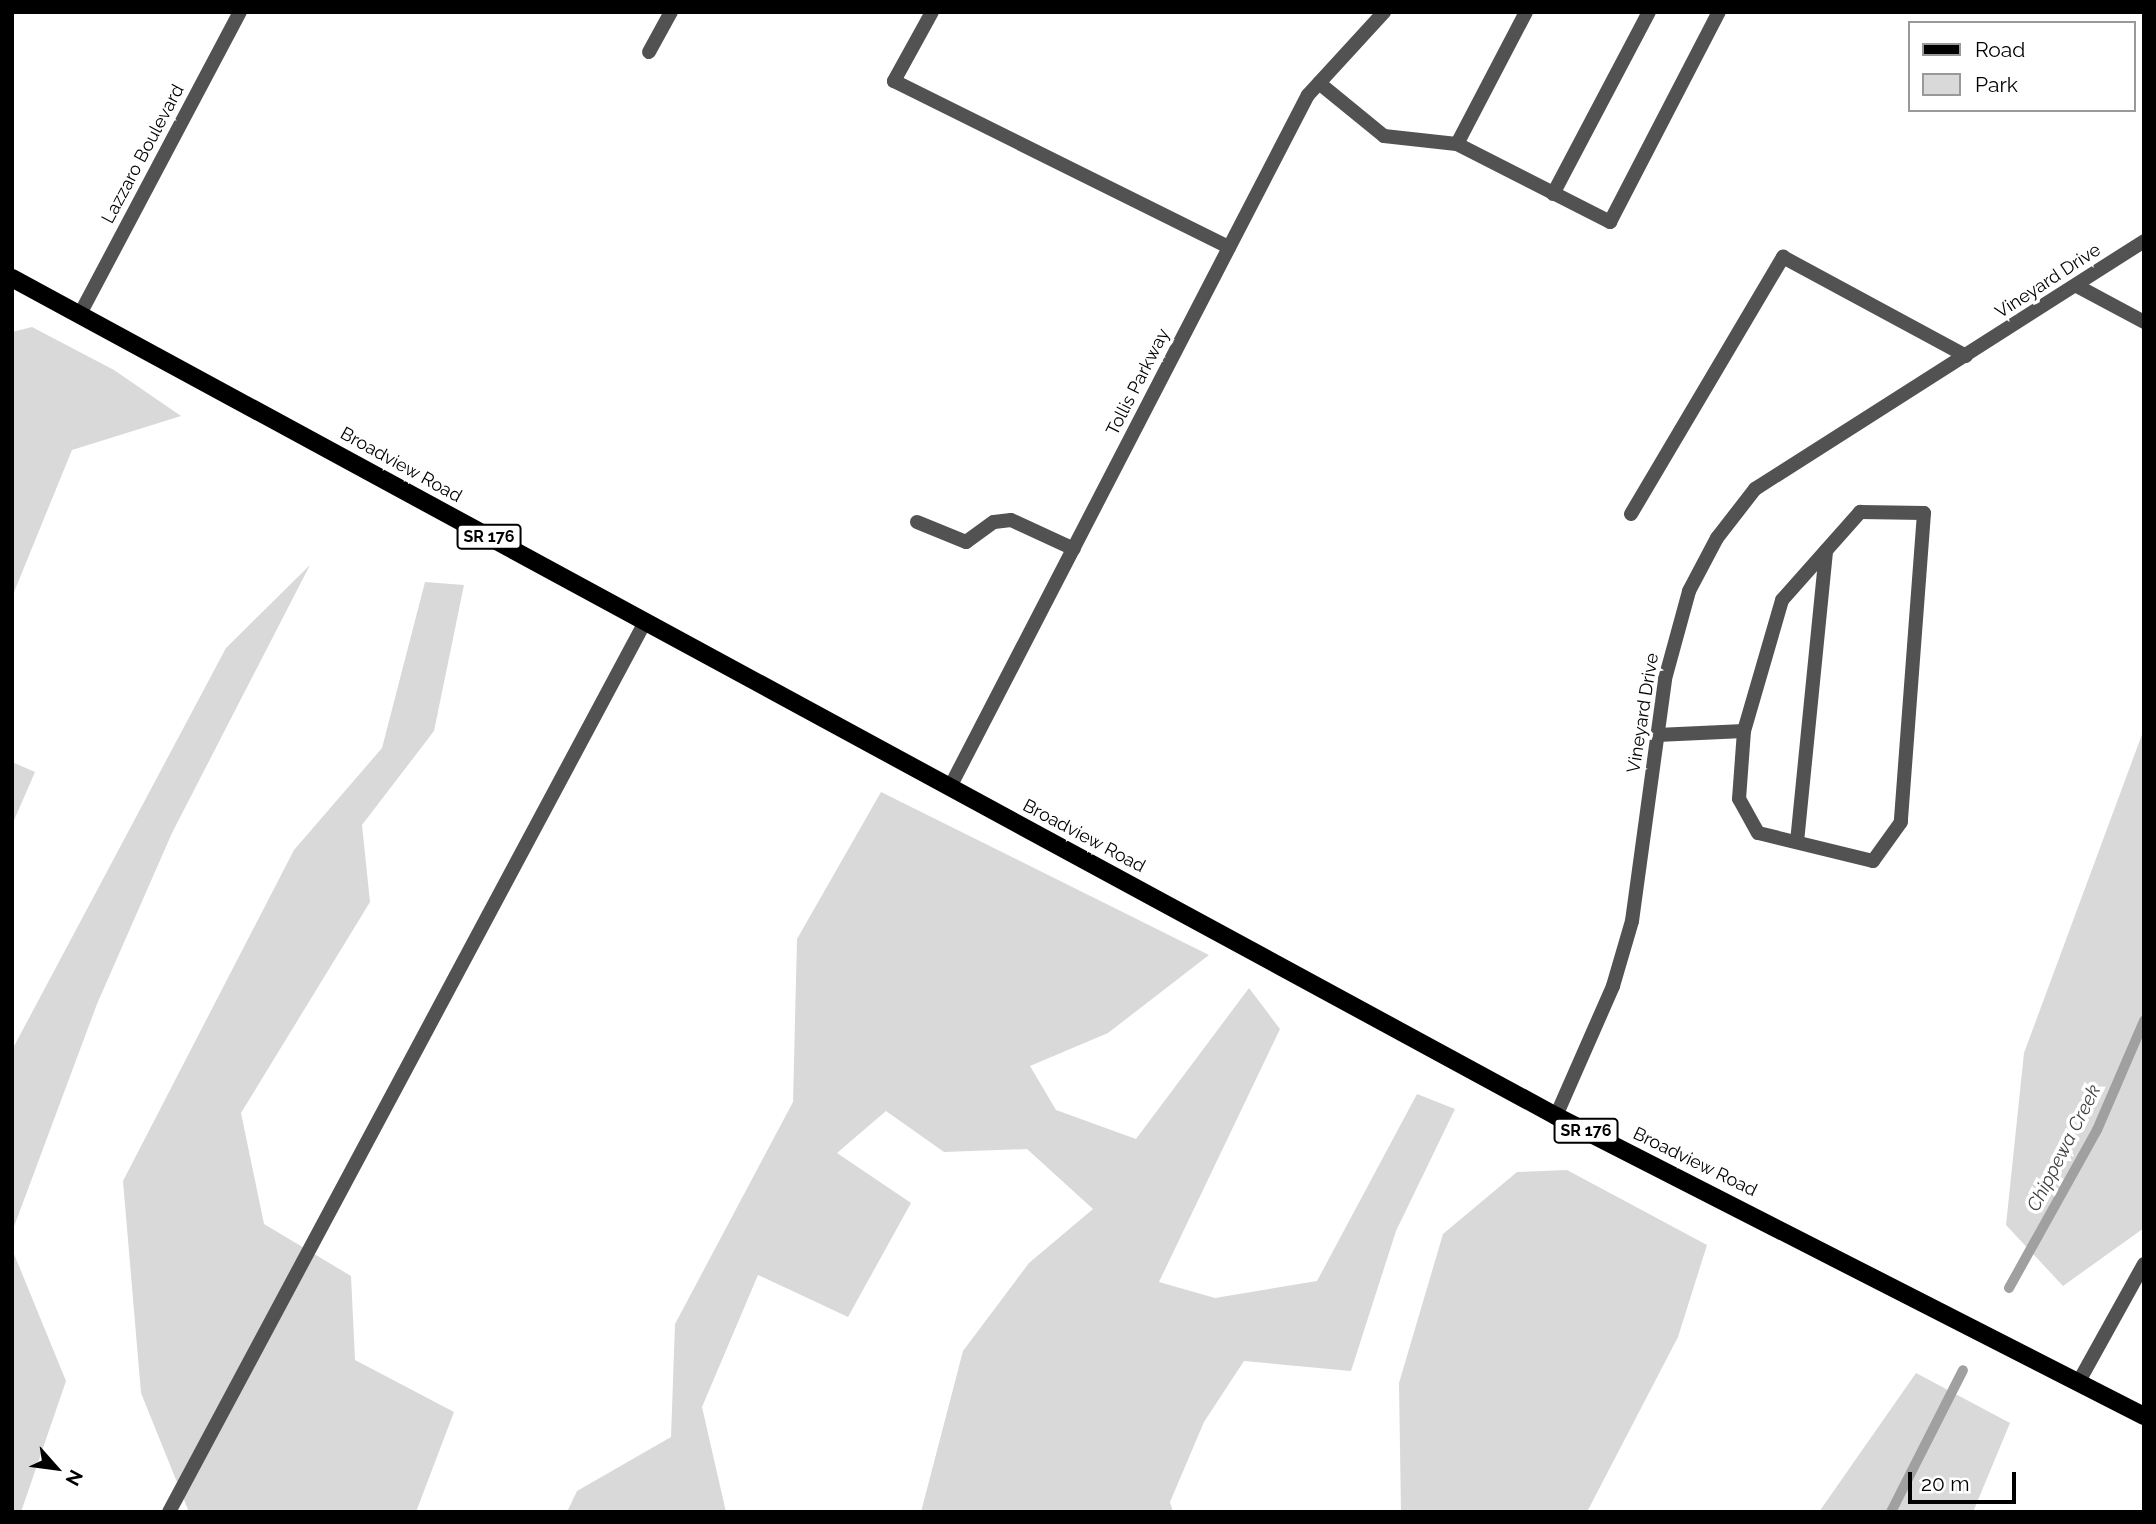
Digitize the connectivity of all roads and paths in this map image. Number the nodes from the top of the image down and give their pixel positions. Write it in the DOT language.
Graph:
graph roads {
  1 [pos="240,12"];
  2 [pos="671,12"];
  3 [pos="932,12"];
  4 [pos="1384,12"];
  5 [pos="1527,12"];
  6 [pos="1649,12"];
  7 [pos="1719,12"];
  8 [pos="649,52"];
  9 [pos="1319,83"];
  10 [pos="1457,144"];
  11 [pos="1553,194"];
  12 [pos="2144,241"];
  13 [pos="1229,247"];
  14 [pos="12,278"];
  15 [pos="2077,286"];
  16 [pos="80,314"];
  17 [pos="2144,322"];
  18 [pos="1966,356"];
  19 [pos="1631,514"];
  20 [pos="917,522"];
  21 [pos="1074,549"];
  22 [pos="1826,551"];
  23 [pos="645,622"];
  24 [pos="1744,731"];
  25 [pos="1657,735"];
  26 [pos="950,787"];
  27 [pos="1797,842"];
  28 [pos="1556,1116"];
  29 [pos="2144,1264"];
  30 [pos="2078,1383"];
  31 [pos="2144,1416"];
  32 [pos="169,1512"];
  1 -- 16 [label="street, Lazzaro Boulevard"];
  2 -- 8 [label="street"];
  3 -- 13 [label="street"];
  4 -- 9 [label="street, Tollis Parkway"];
  5 -- 10 [label="street"];
  6 -- 11 [label="street"];
  7 -- 11 [label="street"];
  9 -- 10 [label="street"];
  9 -- 13 [label="street, Tollis Parkway"];
  10 -- 11 [label="street"];
  12 -- 15 [label="street, Vineyard Drive"];
  13 -- 21 [label="street, Tollis Parkway"];
  14 -- 16 [label="main road, Broadview Road / SR 176"];
  15 -- 17 [label="street"];
  15 -- 18 [label="street, Vineyard Drive"];
  16 -- 23 [label="main road, Broadview Road / SR 176"];
  18 -- 19 [label="street"];
  18 -- 25 [label="street, Vineyard Drive"];
  20 -- 21 [label="street"];
  21 -- 26 [label="street, Tollis Parkway"];
  22 -- 24 [label="street"];
  22 -- 27 [label="street"];
  22 -- 27 [label="street"];
  23 -- 26 [label="main road, Broadview Road / SR 176"];
  23 -- 32 [label="street"];
  24 -- 25 [label="street"];
  24 -- 27 [label="street"];
  25 -- 28 [label="street, Vineyard Drive"];
  26 -- 28 [label="main road, Broadview Road / SR 176"];
  28 -- 30 [label="main road, Broadview Road / SR 176"];
  29 -- 30 [label="street"];
  30 -- 31 [label="main road, Broadview Road / SR 176"];
}
